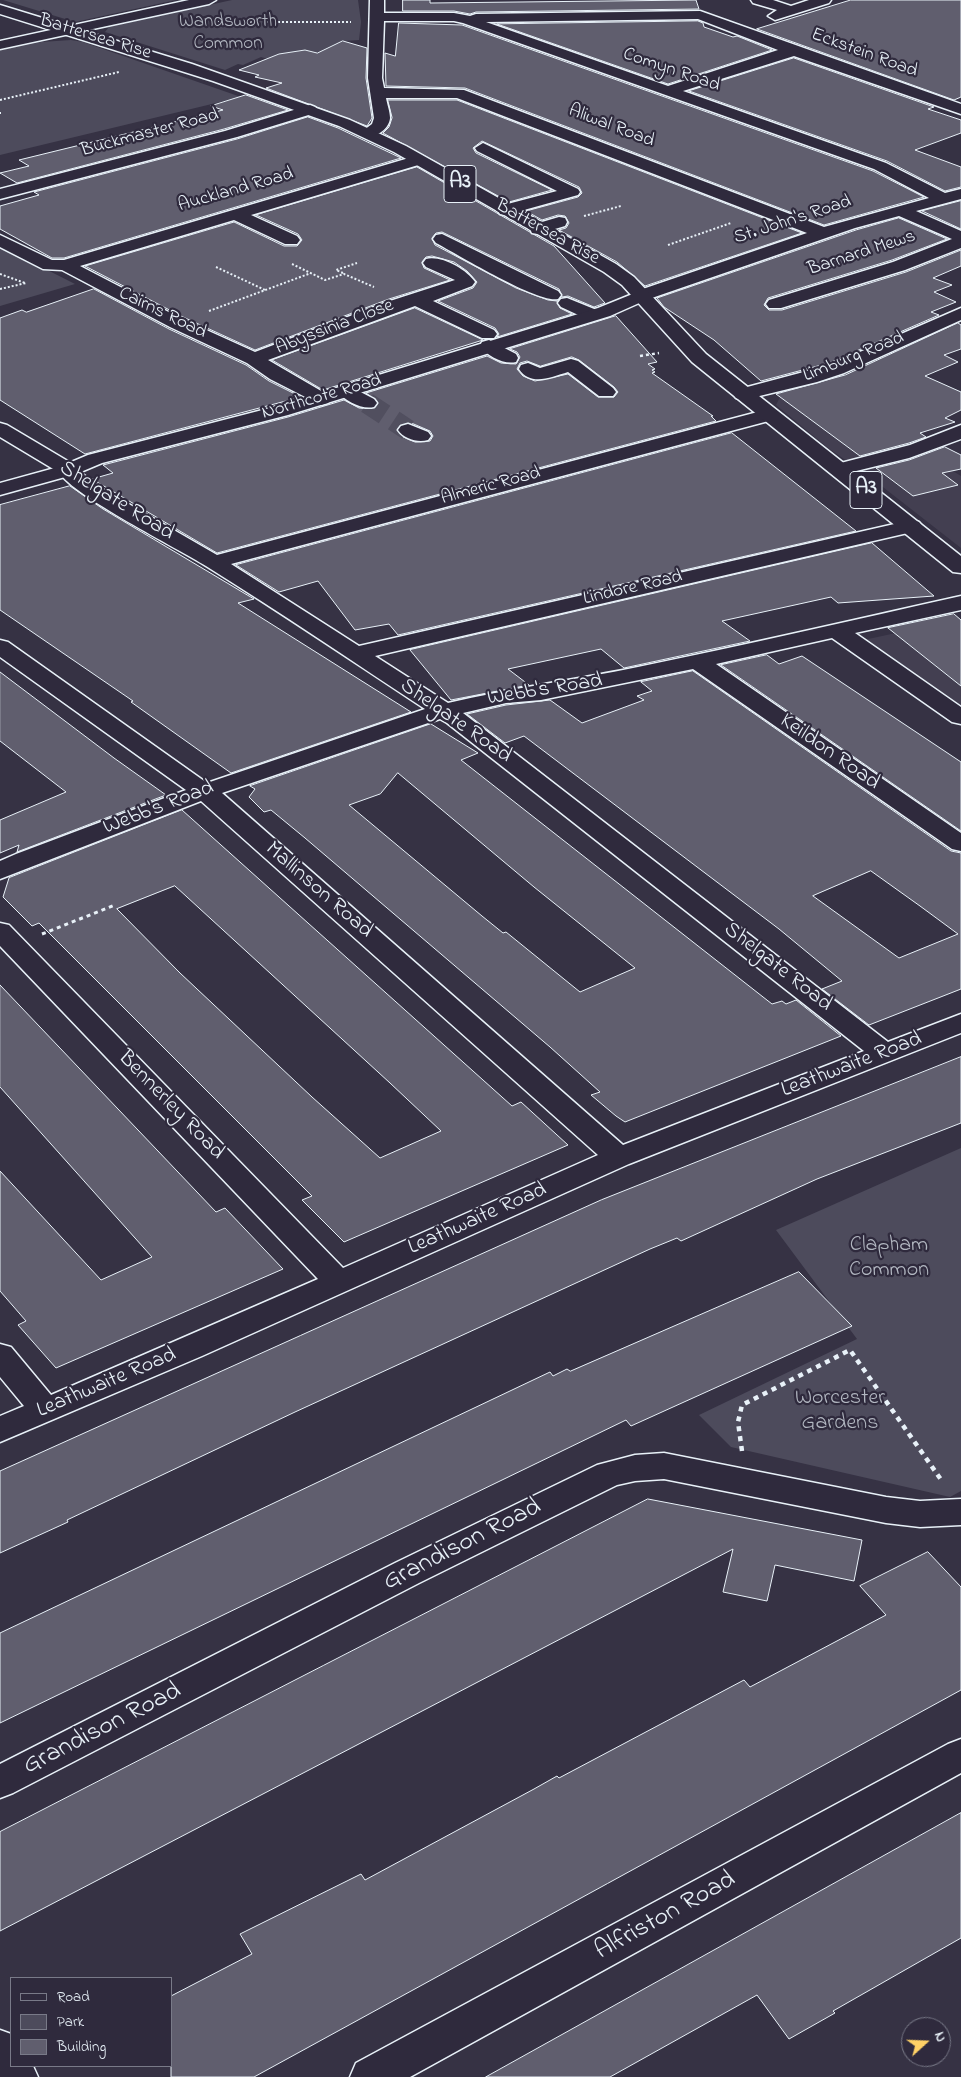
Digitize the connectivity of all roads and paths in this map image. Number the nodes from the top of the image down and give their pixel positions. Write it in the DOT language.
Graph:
graph roads {
  1 [pos="209,0"];
  2 [pos="377,0"];
  3 [pos="758,0"];
  4 [pos="824,0"];
  5 [pos="0,9"];
  6 [pos="791,10"];
  7 [pos="775,16"];
  8 [pos="378,17"];
  9 [pos="467,20"];
  10 [pos="213,22"];
  11 [pos="351,22"];
  12 [pos="69,30"];
  13 [pos="0,45"];
  14 [pos="795,51"];
  15 [pos="124,71"];
  16 [pos="668,91"];
  17 [pos="377,93"];
  18 [pos="0,100"];
  19 [pos="961,109"];
  20 [pos="310,110"];
  21 [pos="0,112"];
  22 [pos="0,116"];
  23 [pos="368,132"];
  24 [pos="483,148"];
  25 [pos="419,160"];
  26 [pos="0,194"];
  27 [pos="961,194"];
  28 [pos="942,198"];
  29 [pos="621,206"];
  30 [pos="506,210"];
  31 [pos="900,210"];
  32 [pos="234,214"];
  33 [pos="559,222"];
  34 [pos="734,222"];
  35 [pos="538,228"];
  36 [pos="823,233"];
  37 [pos="961,237"];
  38 [pos="442,239"];
  39 [pos="0,240"];
  40 [pos="291,240"];
  41 [pos="961,242"];
  42 [pos="668,245"];
  43 [pos="289,262"];
  44 [pos="357,262"];
  45 [pos="432,263"];
  46 [pos="216,267"];
  47 [pos="64,269"];
  48 [pos="311,273"];
  49 [pos="344,274"];
  50 [pos="466,282"];
  51 [pos="27,283"];
  52 [pos="492,283"];
  53 [pos="0,289"];
  54 [pos="265,290"];
  55 [pos="640,296"];
  56 [pos="413,301"];
  57 [pos="776,304"];
  58 [pos="209,310"];
  59 [pos="961,314"];
  60 [pos="593,315"];
  61 [pos="489,340"];
  62 [pos="660,353"];
  63 [pos="640,356"];
  64 [pos="509,358"];
  65 [pos="254,359"];
  66 [pos="528,369"];
  67 [pos="347,391"];
  68 [pos="606,392"];
  69 [pos="743,394"];
  70 [pos="321,399"];
  71 [pos="367,403"];
  72 [pos="769,414"];
  73 [pos="0,429"];
  74 [pos="961,431"];
  75 [pos="840,469"];
  76 [pos="69,470"];
  77 [pos="0,488"];
  78 [pos="912,526"];
  79 [pos="214,562"];
  80 [pos="961,566"];
  81 [pos="961,603"];
  82 [pos="837,631"];
  83 [pos="0,647"];
  84 [pos="355,654"];
  85 [pos="698,661"];
  86 [pos="444,710"];
  87 [pos="960,716"];
  88 [pos="203,792"];
  89 [pos="961,844"];
  90 [pos="0,871"];
  91 [pos="115,905"];
  92 [pos="7,938"];
  93 [pos="961,1023"];
  94 [pos="885,1053"];
  95 [pos="619,1157"];
  96 [pos="339,1282"];
  97 [pos="0,1354"];
  98 [pos="45,1410"];
  99 [pos="0,1430"];
  100 [pos="741,1481"];
  101 [pos="960,1512"];
  102 [pos="961,1755"];
  103 [pos="0,1782"];
  104 [pos="0,2048"];
  105 [pos="10,2065"];
  106 [pos="371,2077"];
  1 -- 12 [label="main road"];
  2 -- 8 [label="main road"];
  3 -- 6 [label="main road"];
  4 -- 6 [label="main road"];
  5 -- 12 [label="main road, Battersea Rise / A3"];
  6 -- 7 [label="main road"];
  8 -- 9 [label="main road, Comyn Road"];
  8 -- 17 [label="main road"];
  9 -- 14 [label="main road"];
  9 -- 16 [label="main road, Comyn Road"];
  10 -- 11 [label="path"];
  12 -- 13 [label="main road"];
  12 -- 20 [label="main road, Battersea Rise / A3"];
  14 -- 16 [label="main road, Eckstein Road"];
  14 -- 19 [label="main road, Eckstein Road"];
  15 -- 18 [label="path"];
  16 -- 28 [label="main road, Comyn Road"];
  17 -- 23 [label="main road"];
  17 -- 36 [label="main road, Aliwal Road"];
  20 -- 23 [label="main road, Battersea Rise / A3"];
  20 -- 26 [label="main road, Buckmaster Road"];
  21 -- 22 [label="path"];
  23 -- 25 [label="main road, Battersea Rise / A3"];
  24 -- 30 [label="main road"];
  25 -- 30 [label="main road, Battersea Rise / A3"];
  25 -- 32 [label="main road, Auckland Road"];
  27 -- 28 [label="main road, St. John's Road"];
  28 -- 31 [label="main road, St. John's Road"];
  29 -- 33 [label="path"];
  30 -- 35 [label="main road, Battersea Rise / A3"];
  31 -- 36 [label="main road, St. John's Road"];
  31 -- 37 [label="main road"];
  32 -- 40 [label="main road"];
  32 -- 47 [label="main road, Auckland Road"];
  33 -- 35 [label="main road"];
  34 -- 42 [label="path"];
  35 -- 55 [label="main road, Battersea Rise / A3"];
  36 -- 55 [label="main road, St. John's Road"];
  38 -- 60 [label="main road"];
  39 -- 47 [label="main road, Cairns Road"];
  41 -- 57 [label="main road, Barnard Mews"];
  43 -- 48 [label="path"];
  44 -- 49 [label="path"];
  45 -- 50 [label="main road"];
  46 -- 54 [label="path"];
  47 -- 65 [label="main road, Cairns Road"];
  48 -- 49 [label="path"];
  48 -- 54 [label="path"];
  49 -- 56 [label="path"];
  50 -- 52 [label="main road"];
  50 -- 56 [label="main road, Abyssinia Close"];
  51 -- 53 [label="path"];
  54 -- 58 [label="path"];
  55 -- 60 [label="main road, Northcote Road"];
  55 -- 69 [label="main road, Battersea Rise / A3"];
  56 -- 61 [label="main road, Abyssinia Close"];
  56 -- 65 [label="main road, Abyssinia Close"];
  59 -- 69 [label="main road, Limburg Road"];
  60 -- 61 [label="main road, Northcote Road"];
  61 -- 64 [label="main road, Abyssinia Close"];
  61 -- 67 [label="main road, Northcote Road"];
  62 -- 63 [label="path"];
  65 -- 70 [label="main road, Cairns Road"];
  66 -- 68 [label="main road"];
  67 -- 70 [label="main road, Northcote Road"];
  67 -- 71 [label="main road"];
  69 -- 72 [label="main road, Battersea Rise / A3"];
  70 -- 76 [label="main road, Northcote Road"];
  72 -- 75 [label="main road, Battersea Rise / A3"];
  72 -- 79 [label="main road, Almeric Road"];
  73 -- 76 [label="main road, Shelgate Road"];
  74 -- 75 [label="main road"];
  75 -- 78 [label="main road, Battersea Rise / A3"];
  76 -- 77 [label="main road, Northcote Road"];
  76 -- 79 [label="main road, Shelgate Road"];
  78 -- 80 [label="main road, Battersea Rise / A3"];
  78 -- 84 [label="main road, Lindore Road"];
  79 -- 84 [label="main road, Shelgate Road"];
  81 -- 82 [label="main road, Webb's Road"];
  82 -- 85 [label="main road, Webb's Road"];
  82 -- 87 [label="main road"];
  83 -- 88 [label="main road, Mallinson Road"];
  84 -- 86 [label="main road, Shelgate Road"];
  85 -- 86 [label="main road, Webb's Road"];
  85 -- 89 [label="main road, Keildon Road"];
  86 -- 88 [label="main road, Webb's Road"];
  86 -- 94 [label="main road, Shelgate Road"];
  88 -- 90 [label="main road, Webb's Road"];
  88 -- 95 [label="main road, Mallinson Road"];
  91 -- 92 [label="path"];
  92 -- 96 [label="main road, Bennerley Road"];
  93 -- 94 [label="main road, Leathwaite Road"];
  94 -- 95 [label="main road, Leathwaite Road"];
  95 -- 96 [label="main road, Leathwaite Road"];
  96 -- 98 [label="main road, Leathwaite Road"];
  97 -- 98 [label="main road"];
  98 -- 99 [label="main road, Leathwaite Road"];
  100 -- 101 [label="main road, Grandison Road"];
  100 -- 101 [label="path"];
  100 -- 103 [label="main road, Grandison Road"];
  102 -- 106 [label="main road, Alfriston Road"];
  104 -- 105 [label="main road"];
}
